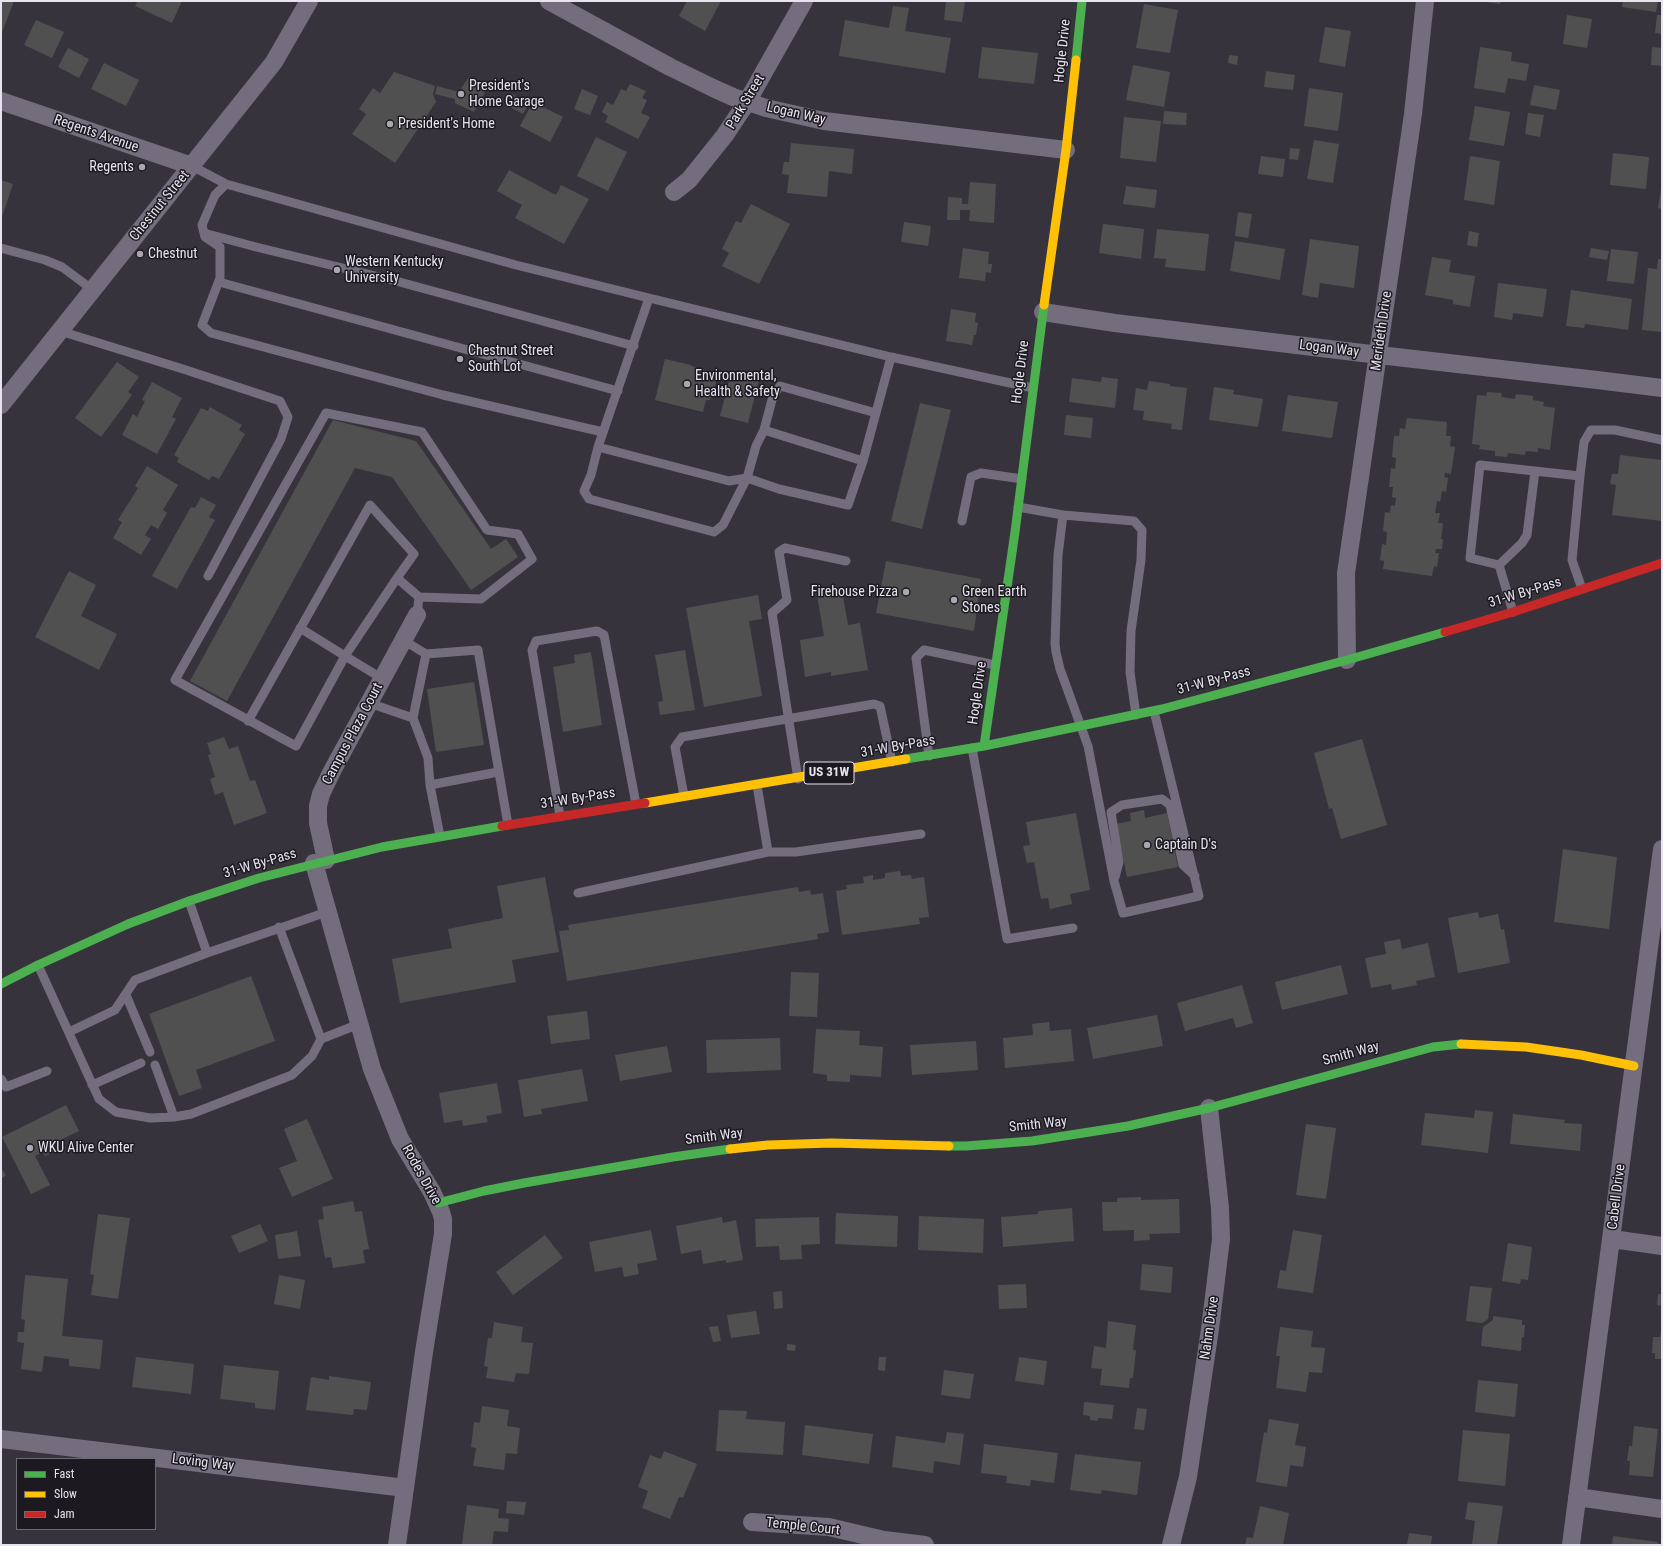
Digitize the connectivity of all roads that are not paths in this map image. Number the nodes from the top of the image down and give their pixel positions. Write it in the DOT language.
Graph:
graph roads {
  1 [pos="309,1"];
  2 [pos="549,1"];
  3 [pos="804,1"];
  4 [pos="1082,1"];
  5 [pos="1425,1"];
  6 [pos="1,101"];
  7 [pos="747,102"];
  8 [pos="1066,150"];
  9 [pos="192,166"];
  10 [pos="226,184"];
  11 [pos="674,192"];
  12 [pos="204,233"];
  13 [pos="1,248"];
  14 [pos="219,282"];
  15 [pos="93,290"];
  16 [pos="649,298"];
  17 [pos="1043,312"];
  18 [pos="60,331"];
  19 [pos="634,346"];
  20 [pos="1379,355"];
  21 [pos="891,357"];
  22 [pos="1034,388"];
  23 [pos="1662,388"];
  24 [pos="618,391"];
  25 [pos="1,405"];
  26 [pos="876,413"];
  27 [pos="764,430"];
  28 [pos="603,432"];
  29 [pos="1662,440"];
  30 [pos="598,447"];
  31 [pos="863,461"];
  32 [pos="1535,471"];
  33 [pos="1580,476"];
  34 [pos="747,478"];
  35 [pos="1022,479"];
  36 [pos="1018,507"];
  37 [pos="1063,515"];
  38 [pos="962,521"];
  39 [pos="846,561"];
  40 [pos="1662,563"];
  41 [pos="1499,565"];
  42 [pos="208,576"];
  43 [pos="397,578"];
  44 [pos="1582,589"];
  45 [pos="418,606"];
  46 [pos="1513,612"];
  47 [pos="300,628"];
  48 [pos="404,640"];
  49 [pos="426,654"];
  50 [pos="346,656"];
  51 [pos="1347,660"];
  52 [pos="997,665"];
  53 [pos="383,679"];
  54 [pos="369,703"];
  55 [pos="1154,711"];
  56 [pos="1136,715"];
  57 [pos="413,718"];
  58 [pos="788,719"];
  59 [pos="248,721"];
  60 [pos="1082,726"];
  61 [pos="984,746"];
  62 [pos="972,748"];
  63 [pos="929,756"];
  64 [pos="892,762"];
  65 [pos="498,772"];
  66 [pos="798,778"];
  67 [pos="430,785"];
  68 [pos="757,785"];
  69 [pos="684,796"];
  70 [pos="636,804"];
  71 [pos="560,816"];
  72 [pos="508,824"];
  73 [pos="921,834"];
  74 [pos="440,836"];
  75 [pos="1662,849"];
  76 [pos="768,852"];
  77 [pos="320,862"];
  78 [pos="1195,876"];
  79 [pos="1114,881"];
  80 [pos="1660,881"];
  81 [pos="578,893"];
  82 [pos="189,901"];
  83 [pos="327,912"];
  84 [pos="279,927"];
  85 [pos="1073,928"];
  86 [pos="207,953"];
  87 [pos="38,965"];
  88 [pos="1,984"];
  89 [pos="126,995"];
  90 [pos="359,1024"];
  91 [pos="69,1032"];
  92 [pos="321,1039"];
  93 [pos="150,1052"];
  94 [pos="141,1063"];
  95 [pos="156,1065"];
  96 [pos="1634,1066"];
  97 [pos="47,1071"];
  98 [pos="1,1079"];
  99 [pos="92,1084"];
  100 [pos="1208,1108"];
  101 [pos="174,1117"];
  102 [pos="438,1203"];
  103 [pos="1612,1240"];
  104 [pos="1662,1246"];
  105 [pos="1,1439"];
  106 [pos="405,1488"];
  107 [pos="1578,1497"];
  108 [pos="1662,1509"];
  109 [pos="752,1522"];
  110 [pos="397,1545"];
  111 [pos="925,1545"];
  112 [pos="1171,1545"];
  113 [pos="1571,1545"];
  1 -- 9 [label="street, Chestnut Street"];
  2 -- 7 [label="street, Logan Way"];
  3 -- 7 [label="street, Park Street"];
  4 -- 8 [label="street, Hogle Drive"];
  5 -- 20 [label="street, Merideth Drive"];
  6 -- 9 [label="street, Regents Avenue"];
  7 -- 8 [label="street, Logan Way"];
  7 -- 11 [label="street, Park Street"];
  8 -- 17 [label="street, Hogle Drive"];
  9 -- 10 [label="lane"];
  9 -- 15 [label="street, Chestnut Street"];
  10 -- 12 [label="lane"];
  10 -- 16 [label="lane"];
  12 -- 14 [label="lane"];
  12 -- 19 [label="lane"];
  13 -- 15 [label="lane"];
  14 -- 24 [label="lane"];
  14 -- 28 [label="lane"];
  15 -- 18 [label="street, Chestnut Street"];
  16 -- 19 [label="lane"];
  16 -- 21 [label="lane"];
  17 -- 20 [label="street, Logan Way"];
  17 -- 22 [label="street, Hogle Drive"];
  18 -- 25 [label="street, Chestnut Street"];
  18 -- 42 [label="lane"];
  19 -- 24 [label="lane"];
  20 -- 23 [label="street, Logan Way"];
  20 -- 51 [label="street, Merideth Drive"];
  21 -- 22 [label="lane"];
  21 -- 26 [label="lane"];
  22 -- 35 [label="street, Hogle Drive"];
  24 -- 28 [label="lane"];
  26 -- 27 [label="lane"];
  26 -- 31 [label="lane"];
  27 -- 31 [label="lane"];
  27 -- 34 [label="lane"];
  28 -- 30 [label="lane"];
  29 -- 33 [label="lane"];
  30 -- 34 [label="lane"];
  30 -- 34 [label="lane"];
  31 -- 34 [label="lane"];
  32 -- 33 [label="lane"];
  32 -- 41 [label="lane"];
  32 -- 41 [label="lane"];
  33 -- 44 [label="lane"];
  35 -- 36 [label="street, Hogle Drive"];
  35 -- 38 [label="lane"];
  36 -- 37 [label="lane"];
  36 -- 52 [label="street, Hogle Drive"];
  37 -- 56 [label="lane"];
  37 -- 60 [label="lane"];
  39 -- 58 [label="lane"];
  40 -- 44 [label="street, 31-W By-Pass / US 31W"];
  41 -- 46 [label="lane"];
  43 -- 45 [label="lane"];
  43 -- 47 [label="lane"];
  43 -- 50 [label="lane"];
  44 -- 46 [label="street, 31-W By-Pass / US 31W"];
  45 -- 48 [label="street, Campus Plaza Court"];
  45 -- 59 [label="lane"];
  46 -- 51 [label="street, 31-W By-Pass / US 31W"];
  47 -- 50 [label="lane"];
  47 -- 59 [label="lane"];
  48 -- 49 [label="lane"];
  48 -- 53 [label="street, Campus Plaza Court"];
  49 -- 57 [label="lane"];
  49 -- 65 [label="lane"];
  50 -- 53 [label="lane"];
  50 -- 59 [label="lane"];
  51 -- 55 [label="street, 31-W By-Pass / US 31W"];
  52 -- 61 [label="street, Hogle Drive"];
  52 -- 63 [label="lane"];
  53 -- 54 [label="street, Campus Plaza Court"];
  54 -- 57 [label="lane"];
  54 -- 77 [label="street, Campus Plaza Court"];
  55 -- 56 [label="street, 31-W By-Pass / US 31W"];
  55 -- 78 [label="lane"];
  56 -- 60 [label="street, 31-W By-Pass / US 31W"];
  57 -- 67 [label="lane"];
  58 -- 64 [label="lane"];
  58 -- 66 [label="lane"];
  58 -- 69 [label="lane"];
  60 -- 61 [label="street, 31-W By-Pass / US 31W"];
  60 -- 79 [label="lane"];
  61 -- 62 [label="street, 31-W By-Pass / US 31W"];
  62 -- 63 [label="street, 31-W By-Pass / US 31W"];
  62 -- 85 [label="lane"];
  63 -- 64 [label="street, 31-W By-Pass / US 31W"];
  64 -- 66 [label="street, 31-W By-Pass / US 31W"];
  65 -- 67 [label="lane"];
  65 -- 72 [label="lane"];
  66 -- 68 [label="street, 31-W By-Pass / US 31W"];
  67 -- 74 [label="lane"];
  68 -- 69 [label="street, 31-W By-Pass / US 31W"];
  68 -- 76 [label="lane"];
  69 -- 70 [label="street, 31-W By-Pass / US 31W"];
  70 -- 71 [label="street, 31-W By-Pass / US 31W"];
  70 -- 71 [label="lane"];
  71 -- 72 [label="street, 31-W By-Pass / US 31W"];
  72 -- 74 [label="street, 31-W By-Pass / US 31W"];
  73 -- 76 [label="lane"];
  74 -- 77 [label="street, 31-W By-Pass / US 31W"];
  75 -- 80 [label="street, Cabell Drive"];
  76 -- 81 [label="lane"];
  77 -- 82 [label="street, 31-W By-Pass / US 31W"];
  77 -- 83 [label="street, Rodes Drive"];
  78 -- 79 [label="lane"];
  78 -- 79 [label="lane"];
  80 -- 96 [label="street, Cabell Drive"];
  82 -- 86 [label="lane"];
  82 -- 87 [label="street, 31-W By-Pass / US 31W"];
  83 -- 84 [label="lane"];
  83 -- 90 [label="street, Rodes Drive"];
  84 -- 86 [label="lane"];
  84 -- 92 [label="lane"];
  86 -- 89 [label="lane"];
  87 -- 88 [label="street, 31-W By-Pass / US 31W"];
  87 -- 91 [label="lane"];
  89 -- 91 [label="lane"];
  89 -- 93 [label="lane"];
  90 -- 92 [label="lane"];
  90 -- 102 [label="street, Rodes Drive"];
  91 -- 99 [label="lane"];
  92 -- 101 [label="lane"];
  94 -- 99 [label="lane"];
  95 -- 101 [label="lane"];
  96 -- 100 [label="street, Smith Way"];
  96 -- 103 [label="street, Cabell Drive"];
  97 -- 98 [label="lane"];
  99 -- 101 [label="lane"];
  100 -- 102 [label="street, Smith Way"];
  100 -- 112 [label="street, Nahm Drive"];
  102 -- 106 [label="street, Rodes Drive"];
  103 -- 104 [label="street"];
  103 -- 107 [label="street, Cabell Drive"];
  105 -- 106 [label="street, Loving Way"];
  106 -- 110 [label="street, Rodes Drive"];
  107 -- 108 [label="street"];
  107 -- 113 [label="street, Cabell Drive"];
  109 -- 111 [label="street, Temple Court"];
}
